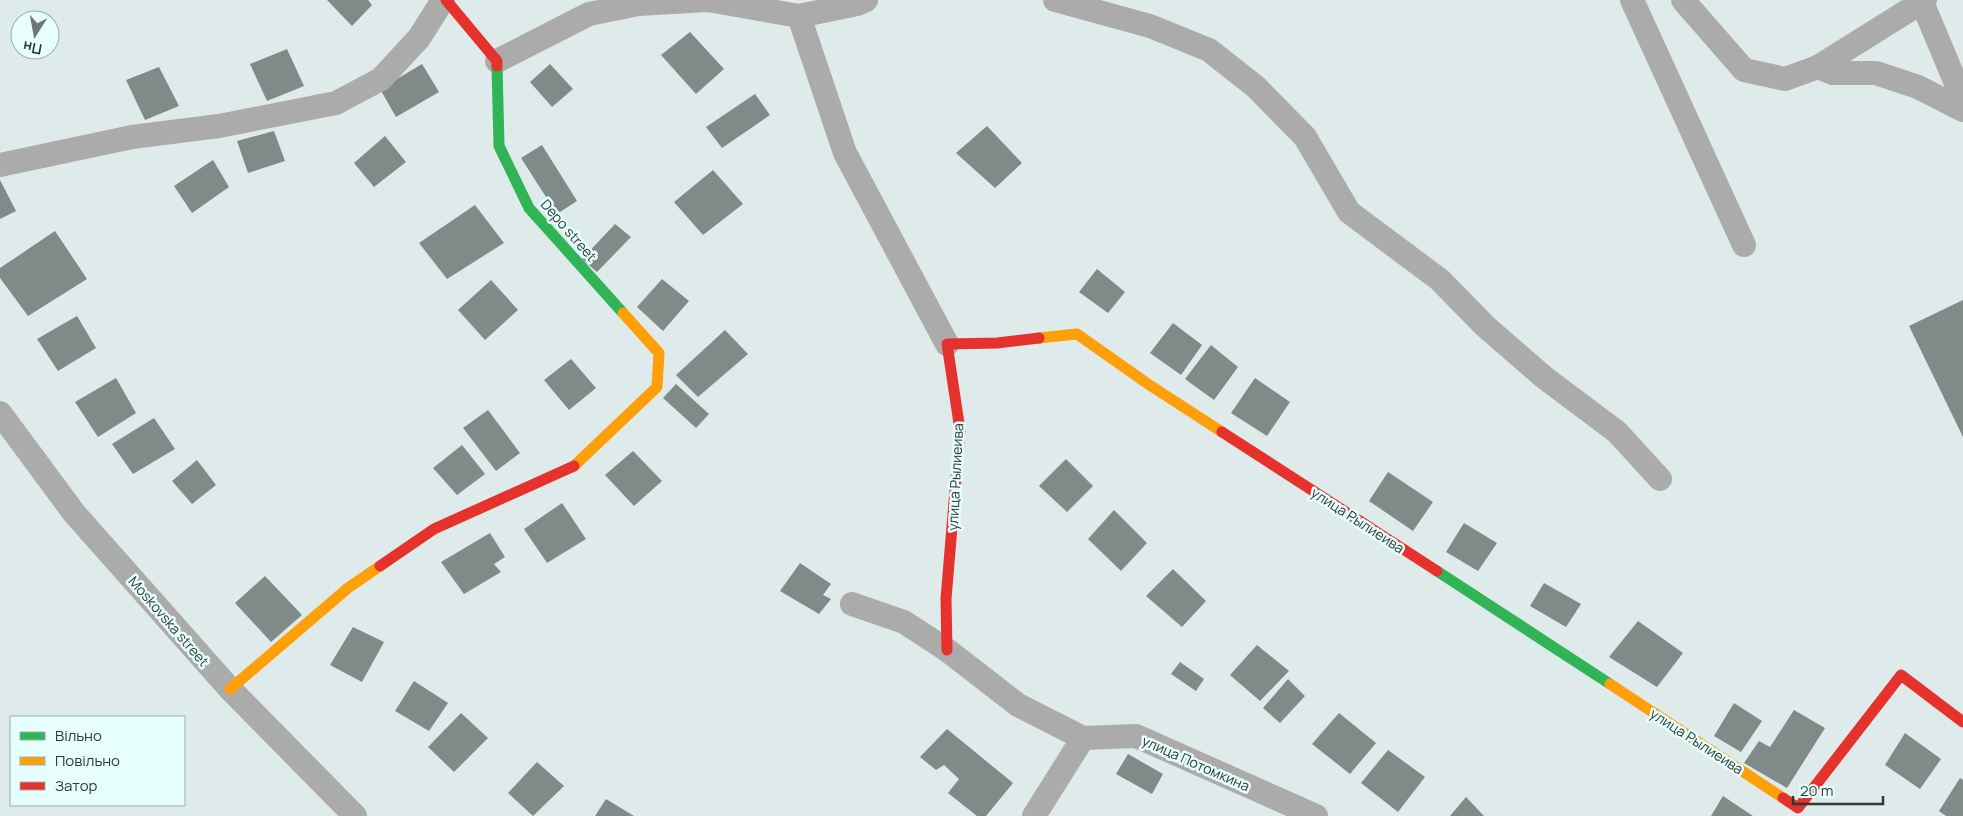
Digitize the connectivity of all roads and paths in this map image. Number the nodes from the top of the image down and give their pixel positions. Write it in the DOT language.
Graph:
graph roads {
  1 [pos="445,0"];
  2 [pos="866,0"];
  3 [pos="1055,0"];
  4 [pos="1632,0"];
  5 [pos="1683,0"];
  6 [pos="1923,1"];
  7 [pos="799,16"];
  8 [pos="497,60"];
  9 [pos="1818,67"];
  10 [pos="1963,100"];
  11 [pos="1963,110"];
  12 [pos="0,165"];
  13 [pos="1744,245"];
  14 [pos="947,344"];
  15 [pos="0,412"];
  16 [pos="1660,479"];
  17 [pos="852,604"];
  18 [pos="947,650"];
  19 [pos="230,689"];
  20 [pos="1963,722"];
  21 [pos="1083,738"];
  22 [pos="1795,812"];
  23 [pos="355,816"];
  24 [pos="1034,816"];
  25 [pos="1316,816"];
  1 -- 8 [label="street"];
  1 -- 12 [label="street"];
  2 -- 7 [label="street"];
  3 -- 16 [label="street"];
  4 -- 13 [label="street"];
  5 -- 9 [label="street"];
  6 -- 9 [label="street"];
  6 -- 10 [label="street"];
  7 -- 8 [label="street"];
  7 -- 14 [label="street"];
  8 -- 19 [label="street, Depo street"];
  9 -- 11 [label="street"];
  14 -- 18 [label="street, улица Рылиеива"];
  14 -- 22 [label="street, улица Рылиеива"];
  15 -- 19 [label="street, Moskovska street"];
  17 -- 18 [label="street, улица Потомкина"];
  18 -- 21 [label="street, улица Потомкина"];
  19 -- 23 [label="street, Moskovska street"];
  20 -- 22 [label="street, улица Рылиеива"];
  21 -- 24 [label="street"];
  21 -- 25 [label="street, улица Потомкина"];
}
